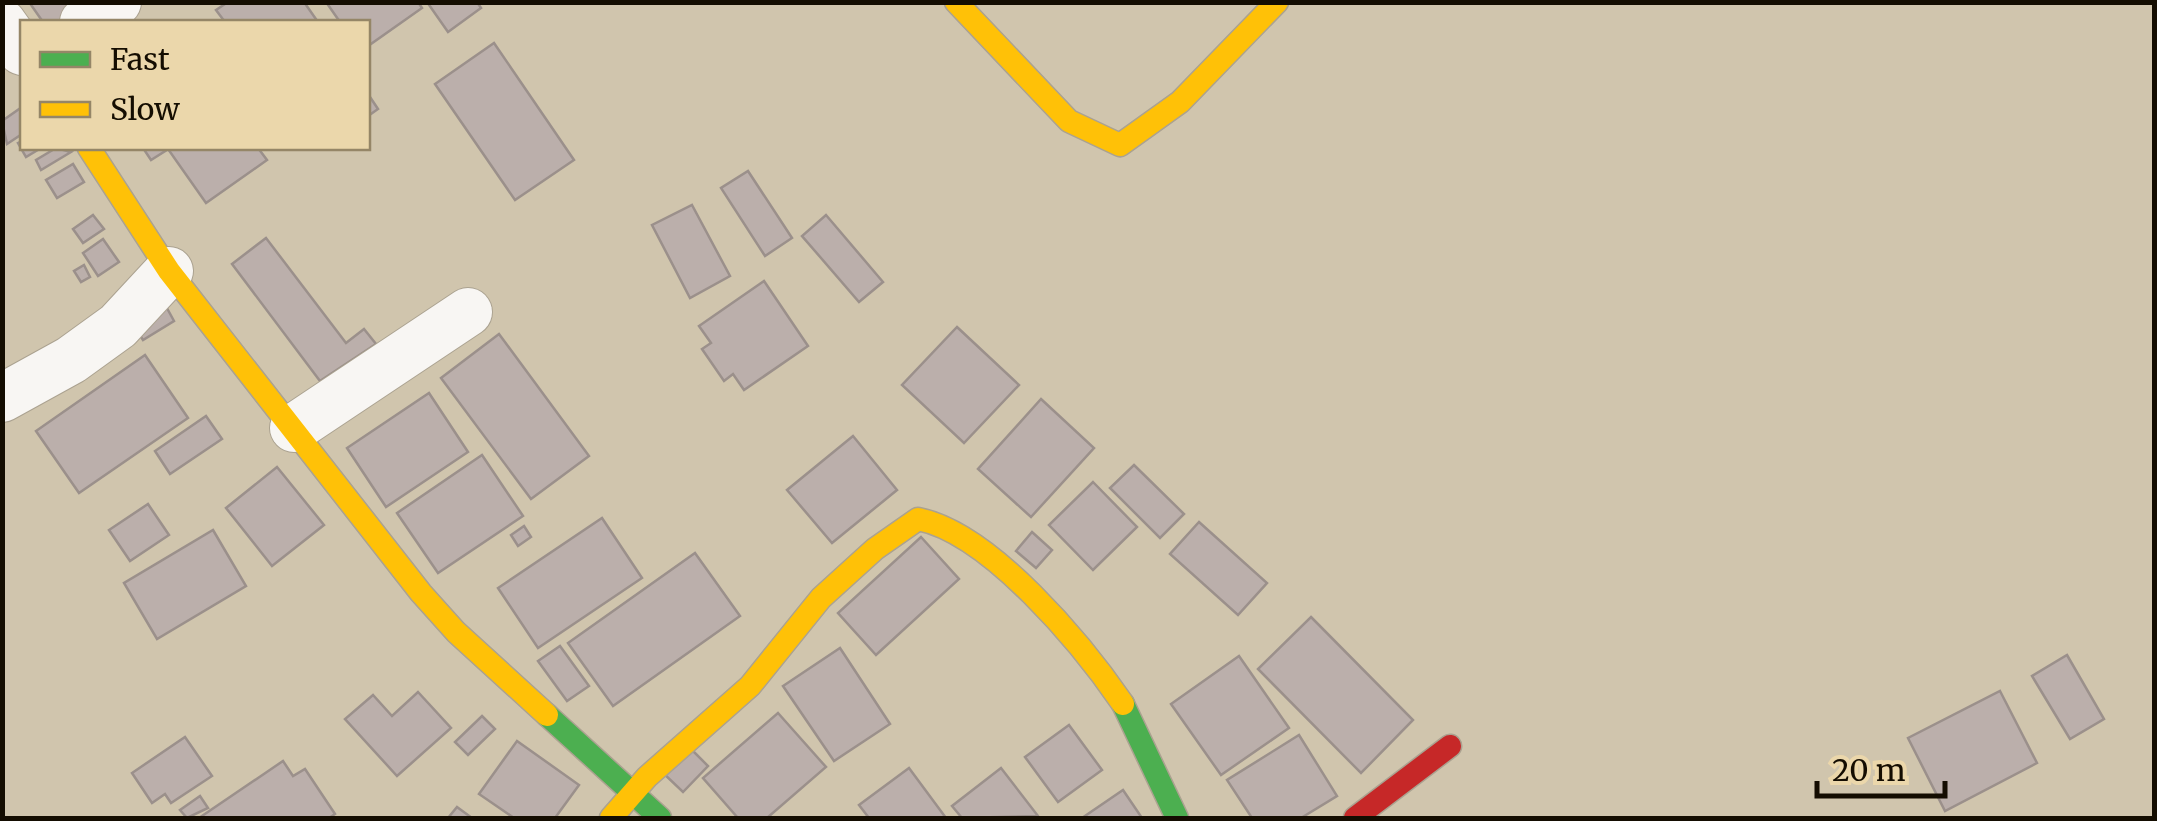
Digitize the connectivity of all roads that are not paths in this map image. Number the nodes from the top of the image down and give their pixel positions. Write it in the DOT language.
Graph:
graph roads {
  1 [pos="117,2"];
  2 [pos="956,2"];
  3 [pos="1276,2"];
  4 [pos="87,20"];
  5 [pos="2,22"];
  6 [pos="20,48"];
  7 [pos="90,150"];
  8 [pos="169,271"];
  9 [pos="468,312"];
  10 [pos="2,398"];
  11 [pos="294,428"];
  12 [pos="1450,746"];
  13 [pos="632,790"];
  14 [pos="611,818"];
  15 [pos="660,818"];
  16 [pos="1177,818"];
  17 [pos="1356,818"];
  1 -- 4 [label="street"];
  2 -- 3 [label="street"];
  5 -- 6 [label="street"];
  7 -- 8 [label="street"];
  8 -- 10 [label="street"];
  8 -- 11 [label="street"];
  9 -- 11 [label="street"];
  11 -- 13 [label="street"];
  12 -- 17 [label="street"];
  13 -- 14 [label="street"];
  13 -- 15 [label="street"];
  13 -- 16 [label="street"];
}
